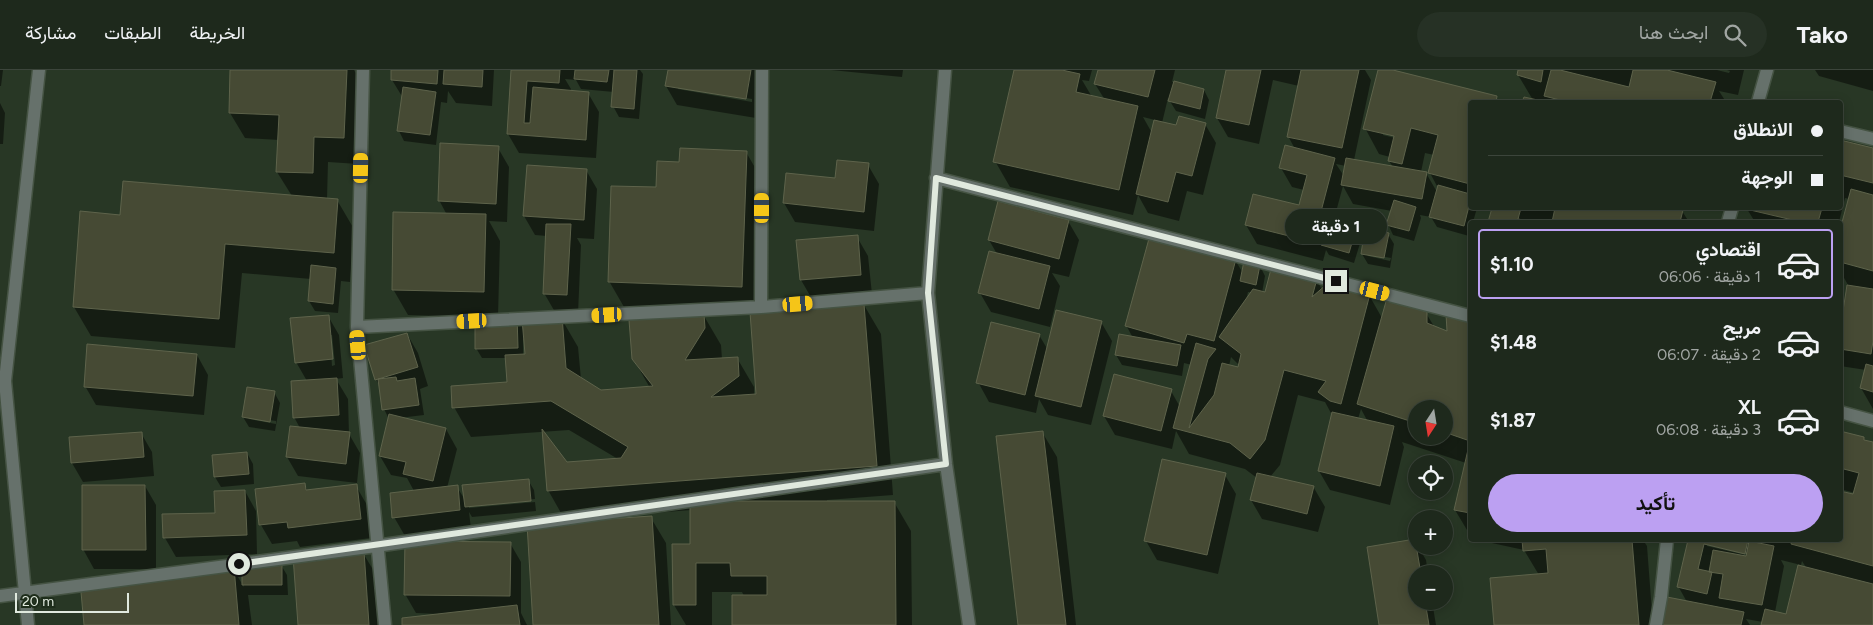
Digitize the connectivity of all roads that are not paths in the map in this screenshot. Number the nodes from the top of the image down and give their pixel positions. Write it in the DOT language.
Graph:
graph roads {
  1 [pos="39,70"];
  2 [pos="363,70"];
  3 [pos="762,70"];
  4 [pos="945,70"];
  5 [pos="1767,70"];
  6 [pos="1759,100"];
  7 [pos="1843,131"];
  8 [pos="1873,139"];
  9 [pos="936,178"];
  10 [pos="928,293"];
  11 [pos="761,307"];
  12 [pos="1468,315"];
  13 [pos="357,326"];
  14 [pos="5,382"];
  15 [pos="0,413"];
  16 [pos="1843,413"];
  17 [pos="1873,421"];
  18 [pos="946,464"];
  19 [pos="1667,542"];
  20 [pos="376,546"];
  21 [pos="24,593"];
  22 [pos="0,596"];
  23 [pos="28,625"];
  24 [pos="384,625"];
  25 [pos="969,625"];
  26 [pos="1656,625"];
  1 -- 14 [label="street"];
  2 -- 13 [label="street"];
  3 -- 11 [label="street"];
  4 -- 9 [label="street"];
  5 -- 6 [label="street"];
  7 -- 8 [label="street"];
  9 -- 10 [label="street"];
  9 -- 12 [label="street"];
  10 -- 11 [label="street"];
  10 -- 18 [label="street"];
  11 -- 13 [label="street"];
  13 -- 20 [label="street"];
  14 -- 15 [label="street"];
  14 -- 21 [label="street"];
  16 -- 17 [label="street"];
  18 -- 20 [label="street"];
  18 -- 25 [label="street"];
  19 -- 26 [label="street"];
  20 -- 21 [label="street"];
  20 -- 24 [label="street"];
  21 -- 22 [label="street"];
  21 -- 23 [label="street"];
}
